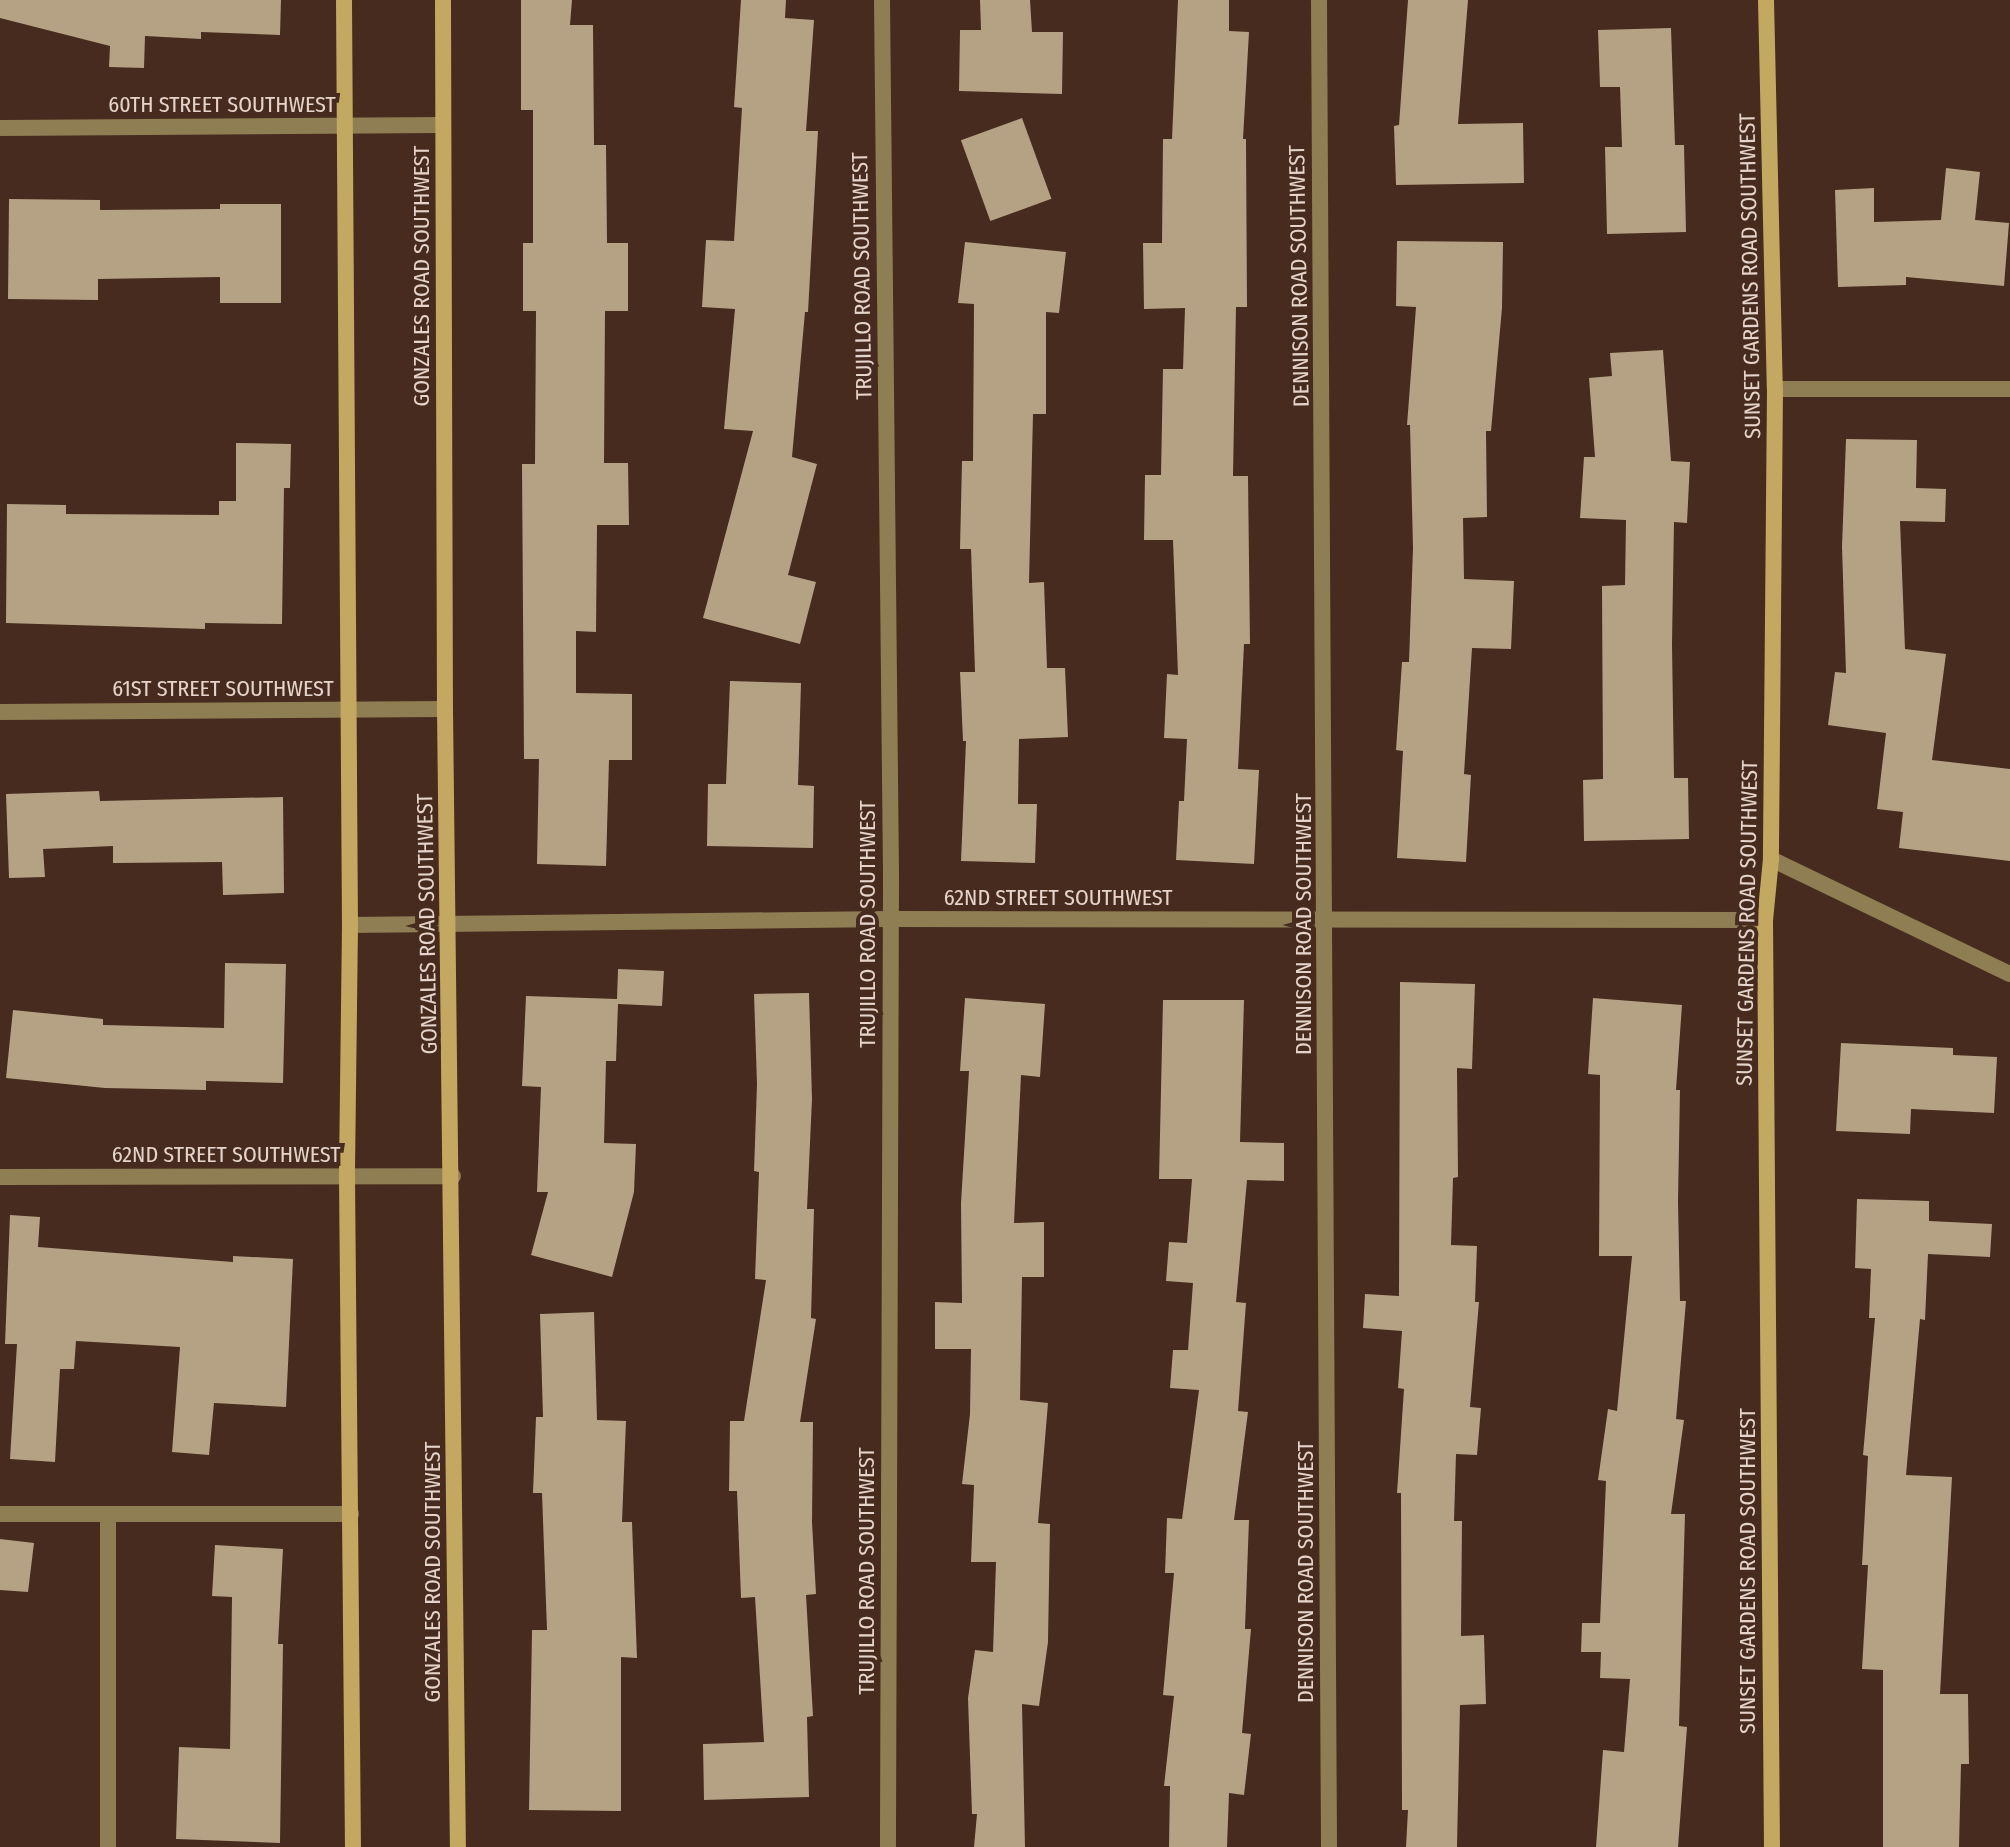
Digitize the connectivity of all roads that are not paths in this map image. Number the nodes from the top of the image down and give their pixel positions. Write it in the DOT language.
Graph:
graph roads {
  1 [pos="344,0"];
  2 [pos="443,0"];
  3 [pos="882,0"];
  4 [pos="1319,0"];
  5 [pos="1766,0"];
  6 [pos="443,125"];
  7 [pos="345,126"];
  8 [pos="0,128"];
  9 [pos="1775,389"];
  10 [pos="2010,389"];
  11 [pos="445,709"];
  12 [pos="349,710"];
  13 [pos="0,712"];
  14 [pos="1771,859"];
  15 [pos="890,919"];
  16 [pos="1326,920"];
  17 [pos="1765,920"];
  18 [pos="449,924"];
  19 [pos="350,925"];
  20 [pos="2010,974"];
  21 [pos="453,1176"];
  22 [pos="0,1177"];
  23 [pos="347,1177"];
  24 [pos="0,1514"];
  25 [pos="351,1514"];
  26 [pos="108,1515"];
  27 [pos="108,1847"];
  28 [pos="353,1847"];
  29 [pos="458,1847"];
  30 [pos="888,1847"];
  31 [pos="1329,1847"];
  32 [pos="1772,1847"];
  1 -- 7 [label="street"];
  2 -- 6 [label="street, GONZALES ROAD SOUTHWEST"];
  3 -- 15 [label="street, TRUJILLO ROAD SOUTHWEST"];
  4 -- 16 [label="street, DENNISON ROAD SOUTHWEST"];
  5 -- 9 [label="street, SUNSET GARDENS ROAD SOUTHWEST"];
  6 -- 7 [label="street, 60TH STREET SOUTHWEST"];
  6 -- 11 [label="street, GONZALES ROAD SOUTHWEST"];
  7 -- 8 [label="street, 60TH STREET SOUTHWEST"];
  7 -- 12 [label="street"];
  9 -- 10 [label="street"];
  9 -- 14 [label="street, SUNSET GARDENS ROAD SOUTHWEST"];
  11 -- 12 [label="street, 61ST STREET SOUTHWEST"];
  11 -- 18 [label="street, GONZALES ROAD SOUTHWEST"];
  12 -- 13 [label="street, 61ST STREET SOUTHWEST"];
  12 -- 19 [label="street"];
  14 -- 17 [label="street, SUNSET GARDENS ROAD SOUTHWEST"];
  14 -- 20 [label="street"];
  15 -- 16 [label="street, 62ND STREET SOUTHWEST"];
  15 -- 18 [label="street, 62ND STREET SOUTHWEST"];
  15 -- 30 [label="street, TRUJILLO ROAD SOUTHWEST"];
  16 -- 17 [label="street, 62ND STREET SOUTHWEST"];
  16 -- 31 [label="street, DENNISON ROAD SOUTHWEST"];
  17 -- 32 [label="street, SUNSET GARDENS ROAD SOUTHWEST"];
  18 -- 19 [label="street, 62ND STREET SOUTHWEST"];
  18 -- 21 [label="street, GONZALES ROAD SOUTHWEST"];
  19 -- 23 [label="street"];
  21 -- 23 [label="street, 62ND STREET SOUTHWEST"];
  21 -- 29 [label="street, GONZALES ROAD SOUTHWEST"];
  22 -- 23 [label="street, 62ND STREET SOUTHWEST"];
  23 -- 25 [label="street"];
  24 -- 26 [label="street"];
  25 -- 26 [label="street"];
  25 -- 28 [label="street"];
  26 -- 27 [label="street"];
}
